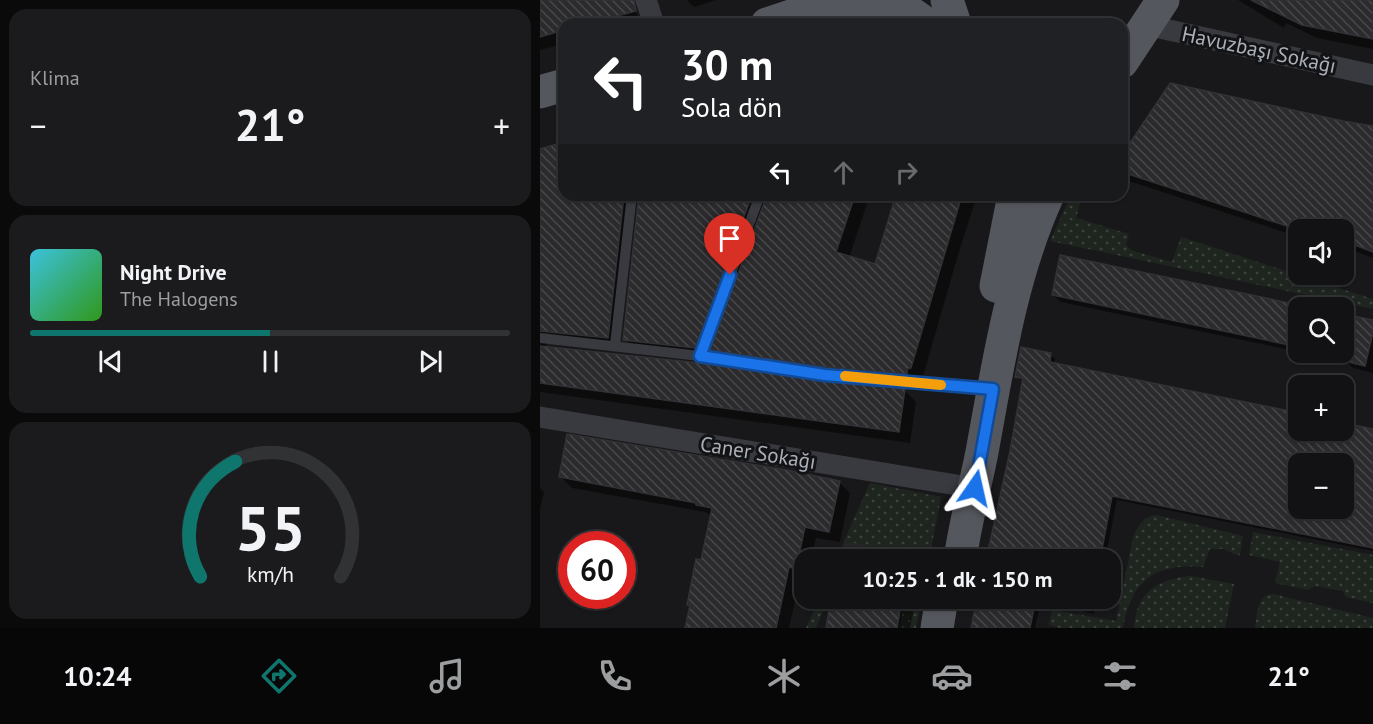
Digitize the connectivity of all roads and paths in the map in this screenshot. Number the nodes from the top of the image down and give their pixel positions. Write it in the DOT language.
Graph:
graph roads {
  1 [pos="646,0"];
  2 [pos="947,0"];
  3 [pos="824,8"];
  4 [pos="652,18"];
  5 [pos="788,18"];
  6 [pos="918,18"];
  7 [pos="953,18"];
  8 [pos="1144,23"];
  9 [pos="1128,51"];
  10 [pos="1373,75"];
  11 [pos="558,87"];
  12 [pos="540,92"];
  13 [pos="631,201"];
  14 [pos="758,201"];
  15 [pos="1013,201"];
  16 [pos="1045,201"];
  17 [pos="540,338"];
  18 [pos="615,345"];
  19 [pos="700,356"];
  20 [pos="993,385"];
  21 [pos="540,417"];
  22 [pos="975,488"];
  23 [pos="960,549"];
  24 [pos="940,609"];
  25 [pos="952,609"];
  26 [pos="937,628"];
  27 [pos="949,628"];
  1 -- 4 [label="street"];
  2 -- 7 [label="main road"];
  3 -- 5 [label="main road"];
  3 -- 6 [label="main road"];
  8 -- 9 [label="main road"];
  8 -- 10 [label="street, Havuzbaşı Sokağı"];
  11 -- 12 [label="main road"];
  13 -- 18 [label="lane"];
  14 -- 19 [label="lane"];
  15 -- 20 [label="main road"];
  16 -- 20 [label="main road"];
  17 -- 18 [label="lane"];
  18 -- 19 [label="lane"];
  19 -- 20 [label="lane"];
  20 -- 22 [label="main road"];
  21 -- 22 [label="street, Caner Sokağı"];
  22 -- 23 [label="main road"];
  24 -- 26 [label="main road"];
  25 -- 27 [label="main road"];
}
